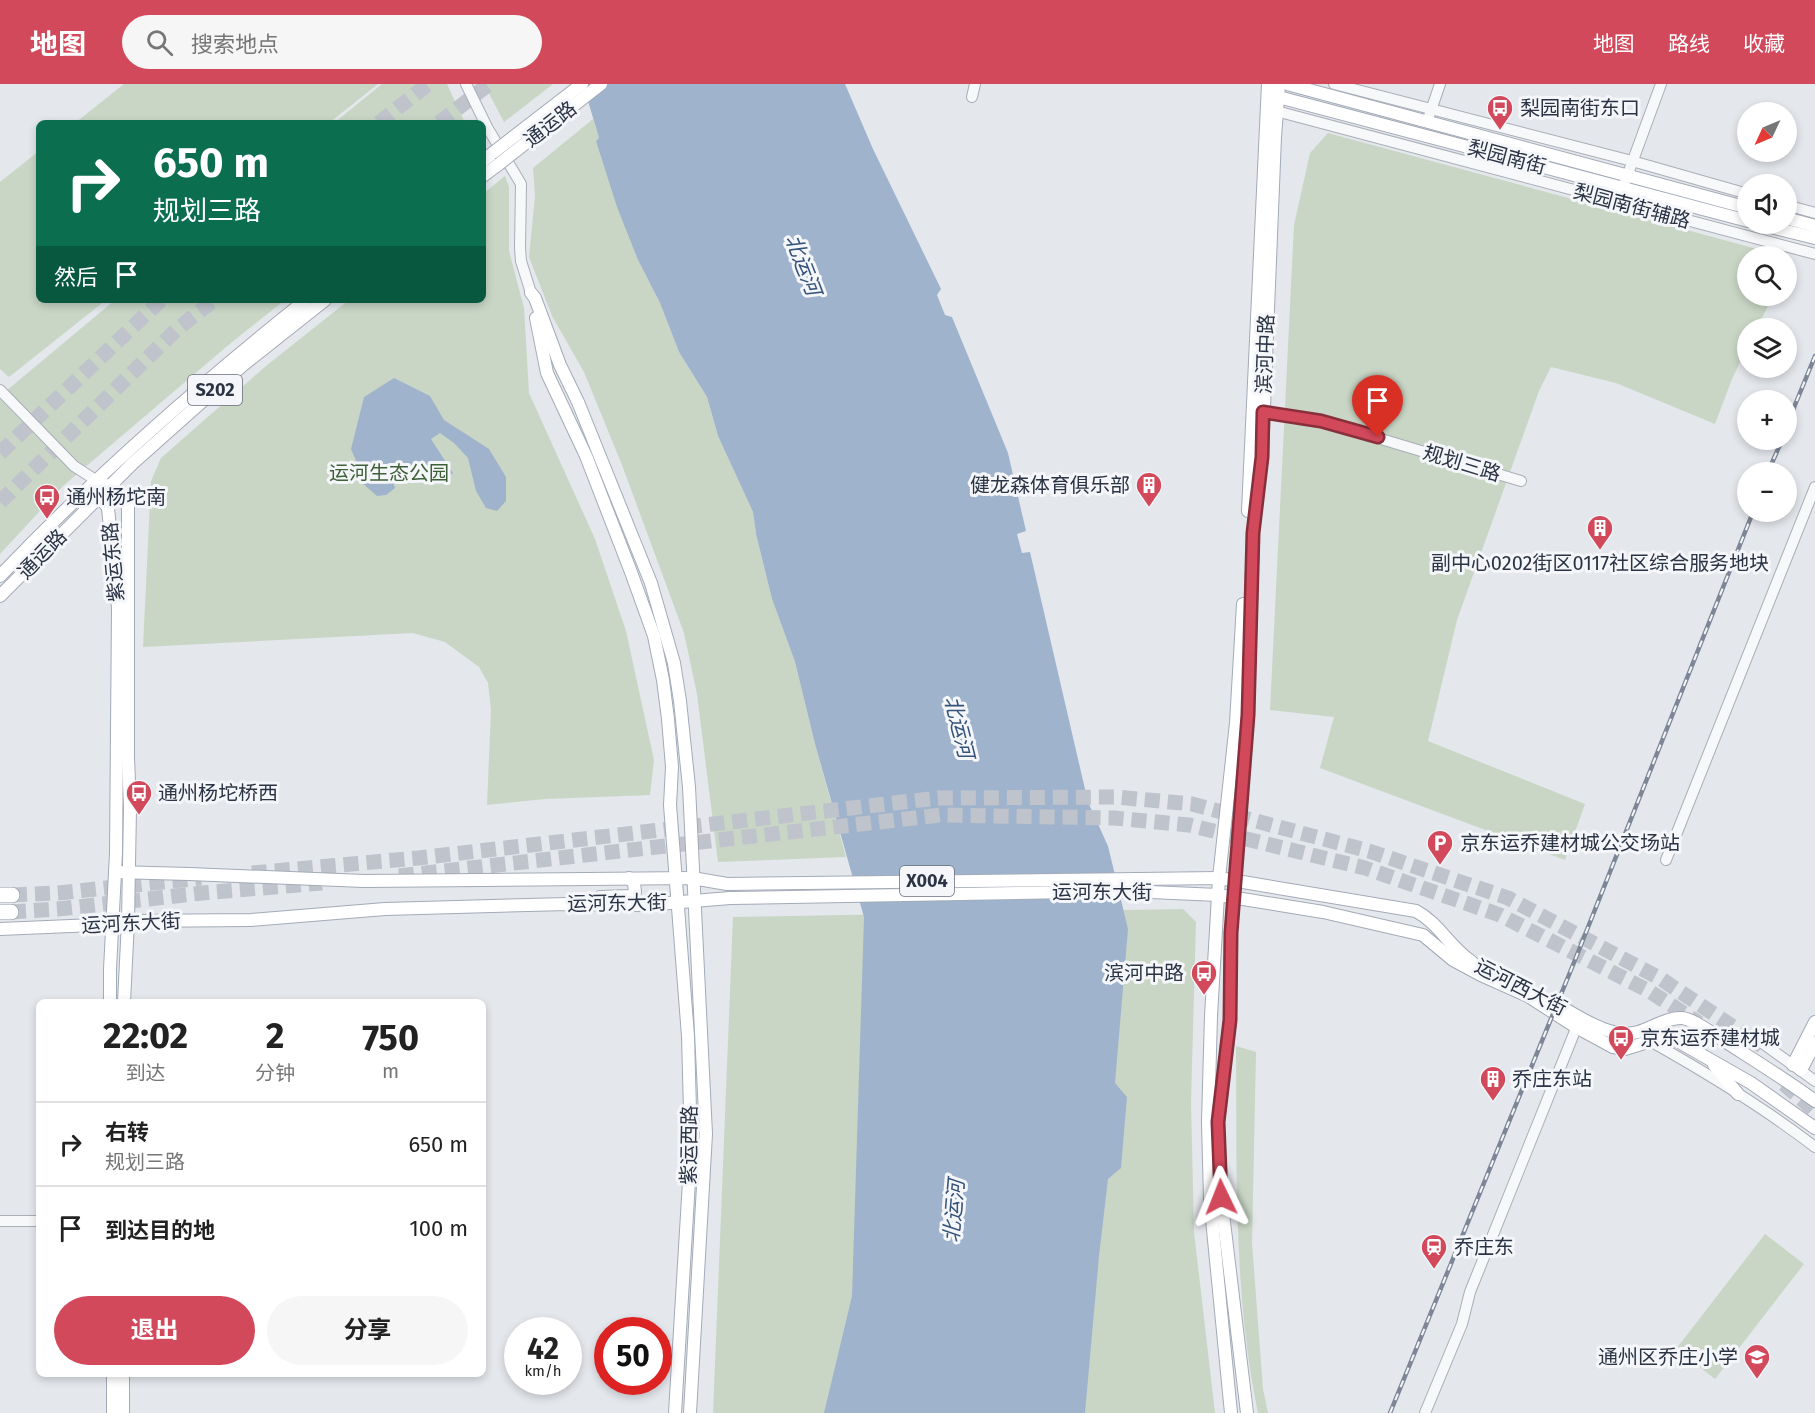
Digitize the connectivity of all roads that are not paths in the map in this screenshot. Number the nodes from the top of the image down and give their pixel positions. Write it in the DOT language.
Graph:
graph roads {
  1 [pos="466,84"];
  2 [pos="582,84"];
  3 [pos="601,84"];
  4 [pos="975,84"];
  5 [pos="1287,84"];
  6 [pos="1335,84"];
  7 [pos="1440,84"];
  8 [pos="1661,84"];
  9 [pos="1272,90"];
  10 [pos="972,97"];
  11 [pos="1432,108"];
  12 [pos="1276,111"];
  13 [pos="484,120"];
  14 [pos="1427,122"];
  15 [pos="486,125"];
  16 [pos="497,158"];
  17 [pos="486,160"];
  18 [pos="1632,161"];
  19 [pos="486,172"];
  20 [pos="1627,174"];
  21 [pos="1623,188"];
  22 [pos="1737,191"];
  23 [pos="1737,205"];
  24 [pos="1797,208"];
  25 [pos="1815,213"];
  26 [pos="1737,218"];
  27 [pos="1797,221"];
  28 [pos="1815,226"];
  29 [pos="1797,234"];
  30 [pos="1815,238"];
  31 [pos="1815,254"];
  32 [pos="531,293"];
  33 [pos="302,303"];
  34 [pos="321,303"];
  35 [pos="0,390"];
  36 [pos="1263,412"];
  37 [pos="97,481"];
  38 [pos="1521,481"];
  39 [pos="110,487"];
  40 [pos="1815,488"];
  41 [pos="100,496"];
  42 [pos="0,576"];
  43 [pos="0,597"];
  44 [pos="1666,860"];
  45 [pos="115,873"];
  46 [pos="129,874"];
  47 [pos="629,878"];
  48 [pos="676,878"];
  49 [pos="692,878"];
  50 [pos="1219,878"];
  51 [pos="1234,881"];
  52 [pos="1127,885"];
  53 [pos="1218,895"];
  54 [pos="1233,898"];
  55 [pos="694,901"];
  56 [pos="678,902"];
  57 [pos="567,904"];
  58 [pos="112,921"];
  59 [pos="128,921"];
  60 [pos="0,929"];
  61 [pos="110,999"];
  62 [pos="124,999"];
  63 [pos="1815,1022"];
  64 [pos="1579,1023"];
  65 [pos="1650,1041"];
  66 [pos="1726,1042"];
  67 [pos="1815,1042"];
  68 [pos="1708,1057"];
  69 [pos="1797,1068"];
  70 [pos="1815,1081"];
  71 [pos="1738,1094"];
  72 [pos="1815,1101"];
  73 [pos="1815,1128"];
  74 [pos="1815,1147"];
  75 [pos="0,1214"];
  76 [pos="36,1214"];
  77 [pos="0,1221"];
  78 [pos="36,1221"];
  79 [pos="113,1377"];
  80 [pos="123,1377"];
  81 [pos="113,1413"];
  82 [pos="123,1413"];
  83 [pos="675,1413"];
  84 [pos="690,1413"];
  85 [pos="1231,1413"];
  86 [pos="1246,1413"];
  87 [pos="1425,1413"];
  1 -- 13 [label="street"];
  2 -- 16 [label="main road, 通运路, bridge"];
  3 -- 16 [label="main road, 通运路, bridge"];
  4 -- 10 [label="street"];
  5 -- 14 [label="main road, 梨园南街"];
  6 -- 11 [label="street"];
  7 -- 11 [label="street"];
  8 -- 18 [label="street"];
  9 -- 12 [label="main road, 滨河中路"];
  9 -- 21 [label="main road, 梨园南街"];
  9 -- 50 [label="main road, 滨河中路"];
  11 -- 14 [label="street"];
  11 -- 18 [label="street"];
  12 -- 31 [label="street, 梨园南街辅路"];
  12 -- 36 [label="main road, 滨河中路"];
  14 -- 20 [label="main road, 梨园南街"];
  15 -- 32 [label="street"];
  16 -- 17 [label="main road"];
  16 -- 19 [label="main road"];
  18 -- 20 [label="street"];
  18 -- 22 [label="street"];
  20 -- 21 [label="street"];
  20 -- 23 [label="main road, 梨园南街"];
  21 -- 26 [label="main road, 梨园南街"];
  24 -- 25 [label="street"];
  27 -- 28 [label="main road"];
  29 -- 30 [label="main road"];
  32 -- 48 [label="main road, 紫运西路"];
  32 -- 49 [label="main road, 紫运西路"];
  33 -- 37 [label="main road, S202"];
  34 -- 39 [label="main road, S202"];
  35 -- 37 [label="street"];
  36 -- 38 [label="street, 规划三路"];
  36 -- 51 [label="main road, 滨河中路"];
  37 -- 39 [label="main road, 紫运东路"];
  37 -- 41 [label="main road, 紫运东路"];
  37 -- 42 [label="main road, 通运路"];
  39 -- 41 [label="main road, 通运路"];
  39 -- 46 [label="main road, 紫运东路"];
  40 -- 44 [label="street"];
  41 -- 43 [label="main road, 通运路"];
  41 -- 45 [label="main road, 紫运东路"];
  45 -- 46 [label="main road, 运河东大街 / X004"];
  45 -- 58 [label="main road, 紫运东路"];
  46 -- 47 [label="main road, 运河东大街 / X004"];
  46 -- 59 [label="main road, 紫运东路"];
  47 -- 48 [label="main road, 运河东大街 / X004"];
  47 -- 57 [label="main road"];
  48 -- 49 [label="main road, 运河东大街 / X004"];
  48 -- 56 [label="main road, 紫运西路"];
  49 -- 52 [label="main road, 运河东大街 / X004"];
  49 -- 55 [label="main road, 紫运西路"];
  50 -- 51 [label="main road, 运河西大街"];
  50 -- 52 [label="main road, 运河东大街 / X004"];
  50 -- 53 [label="main road, 滨河中路"];
  51 -- 54 [label="main road, 滨河中路"];
  51 -- 64 [label="main road, 运河西大街"];
  52 -- 53 [label="main road, 运河东大街 / X004"];
  52 -- 55 [label="main road, 运河东大街 / X004"];
  53 -- 54 [label="main road, 运河东大街 / X004"];
  53 -- 85 [label="main road, 滨河中路"];
  54 -- 64 [label="main road, 运河西大街"];
  54 -- 86 [label="main road, 滨河中路"];
  55 -- 56 [label="main road, 运河东大街 / X004"];
  55 -- 84 [label="main road, 紫运西路"];
  56 -- 57 [label="main road, 运河东大街 / X004"];
  56 -- 83 [label="main road, 紫运西路"];
  57 -- 59 [label="main road, 运河东大街 / X004"];
  58 -- 59 [label="main road, 运河东大街 / X004"];
  58 -- 60 [label="main road, 运河东大街 / X004"];
  58 -- 61 [label="main road, 紫运东路"];
  59 -- 62 [label="main road, 紫运东路"];
  63 -- 69 [label="main road"];
  64 -- 65 [label="main road, 运河西大街"];
  64 -- 66 [label="main road, 运河西大街"];
  64 -- 87 [label="street"];
  65 -- 68 [label="main road, 运河西大街"];
  65 -- 71 [label="street"];
  66 -- 69 [label="street"];
  66 -- 72 [label="main road, 运河西大街"];
  67 -- 69 [label="main road"];
  68 -- 71 [label="main road"];
  68 -- 73 [label="main road, 运河西大街"];
  69 -- 70 [label="street"];
  71 -- 74 [label="street"];
  75 -- 76 [label="street"];
  77 -- 78 [label="street"];
  79 -- 81 [label="main road"];
  80 -- 82 [label="main road"];
}
